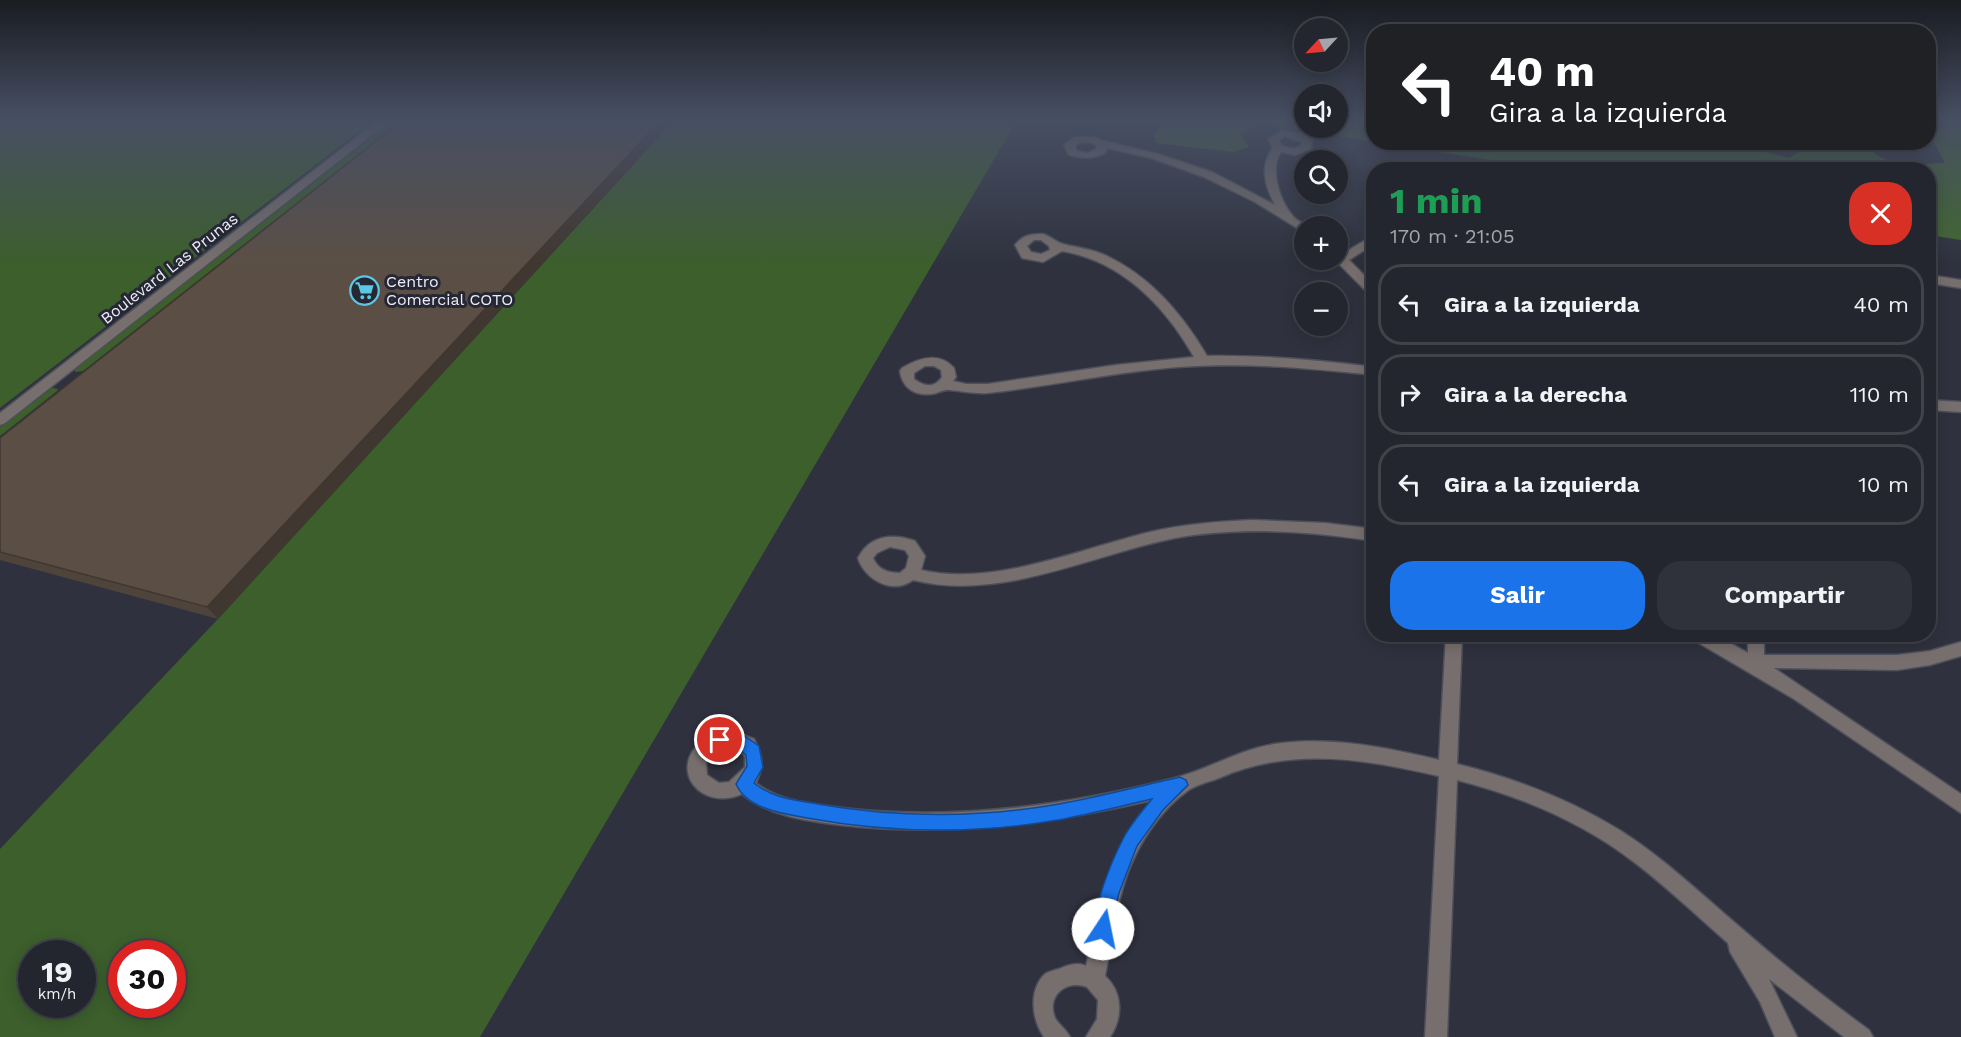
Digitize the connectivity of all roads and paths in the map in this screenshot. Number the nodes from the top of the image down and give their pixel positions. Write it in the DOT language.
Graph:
graph roads {
  1 [pos="324,168"];
  2 [pos="1187,168"];
  3 [pos="1271,168"];
  4 [pos="1288,217"];
  5 [pos="1294,222"];
  6 [pos="1366,243"];
  7 [pos="1056,246"];
  8 [pos="1348,254"];
  9 [pos="1348,266"];
  10 [pos="1936,280"];
  11 [pos="1366,284"];
  12 [pos="1961,284"];
  13 [pos="1203,361"];
  14 [pos="1366,370"];
  15 [pos="55,377"];
  16 [pos="77,383"];
  17 [pos="946,383"];
  18 [pos="1936,406"];
  19 [pos="1961,408"];
  20 [pos="0,420"];
  21 [pos="1366,534"];
  22 [pos="910,573"];
  23 [pos="1454,642"];
  24 [pos="1714,642"];
  25 [pos="1756,642"];
  26 [pos="1961,649"];
  27 [pos="1756,663"];
  28 [pos="1450,770"];
  29 [pos="744,784"];
  30 [pos="1180,785"];
  31 [pos="1961,804"];
  32 [pos="1729,932"];
  33 [pos="1094,978"];
  34 [pos="1059,1037"];
  35 [pos="1098,1037"];
  36 [pos="1436,1037"];
  37 [pos="1786,1037"];
  38 [pos="1862,1037"];
  1 -- 15 [label="street, Boulevard Las Prunas"];
  2 -- 4 [label="street"];
  3 -- 4 [label="street"];
  4 -- 5 [label="street"];
  6 -- 8 [label="street"];
  7 -- 13 [label="street"];
  9 -- 11 [label="street"];
  10 -- 12 [label="street"];
  13 -- 14 [label="street"];
  13 -- 17 [label="street"];
  15 -- 16 [label="street"];
  15 -- 20 [label="street, Boulevard Las Prunas"];
  18 -- 19 [label="street"];
  21 -- 22 [label="street"];
  23 -- 28 [label="street"];
  24 -- 27 [label="street"];
  25 -- 27 [label="street"];
  26 -- 27 [label="street"];
  27 -- 31 [label="street"];
  28 -- 30 [label="street"];
  28 -- 32 [label="street"];
  28 -- 36 [label="street"];
  29 -- 30 [label="street"];
  30 -- 33 [label="street"];
  32 -- 37 [label="street"];
  32 -- 38 [label="street"];
  33 -- 34 [label="street"];
  33 -- 35 [label="street"];
}
